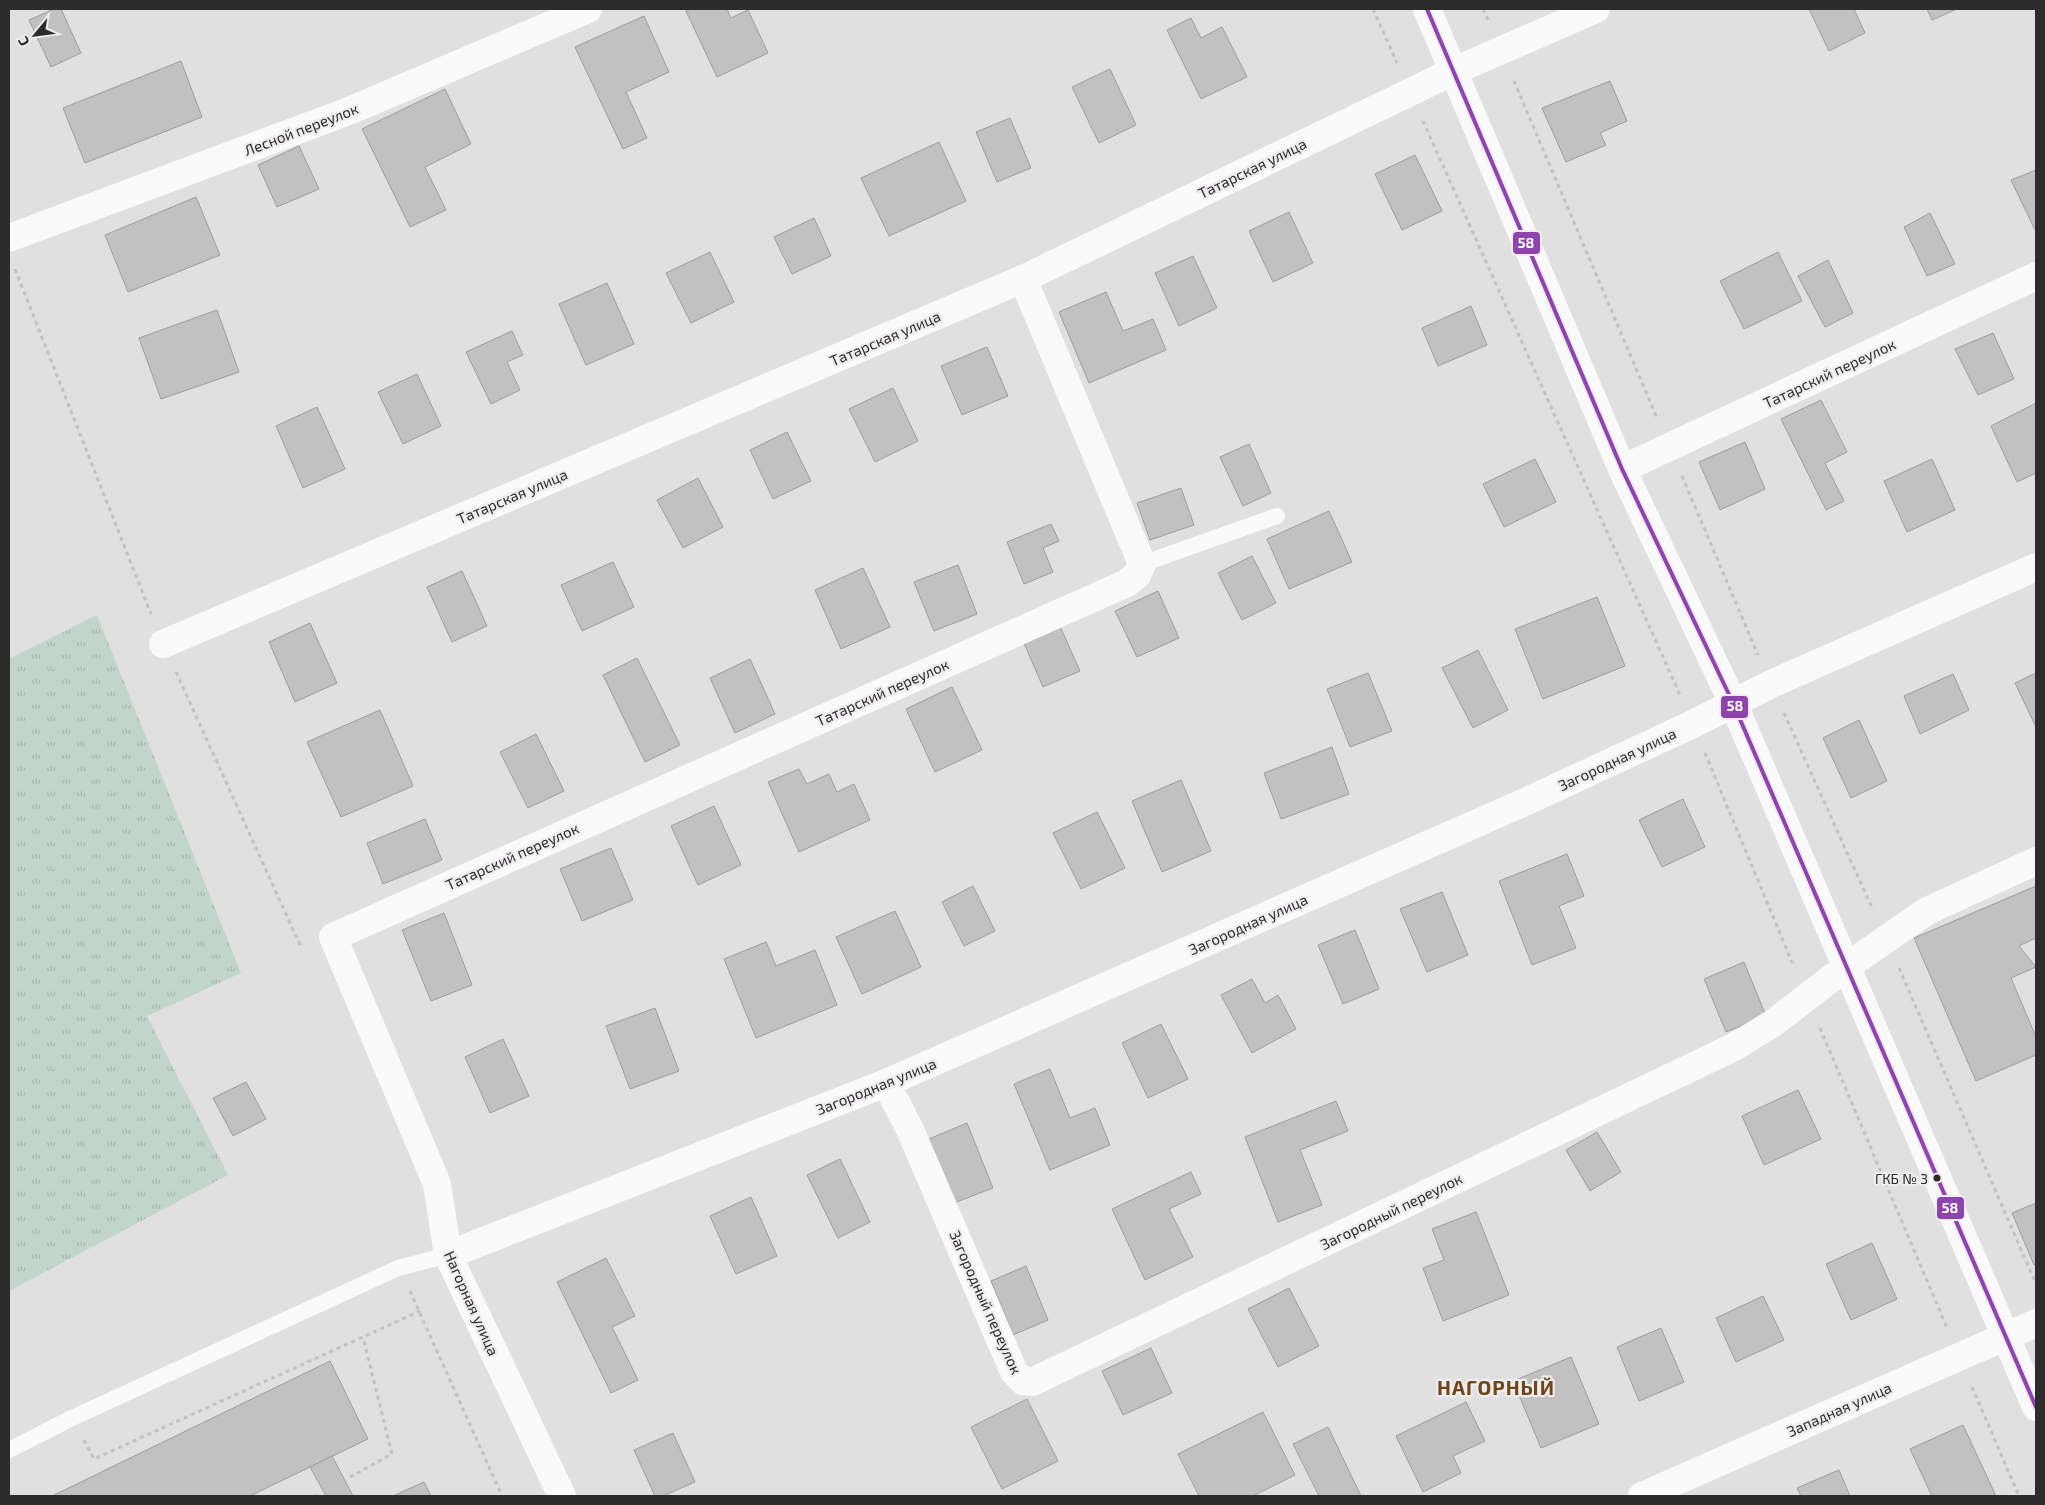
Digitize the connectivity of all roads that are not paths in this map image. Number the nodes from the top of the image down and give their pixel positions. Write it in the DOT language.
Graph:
graph roads {
  1 [pos="588,9"];
  2 [pos="1428,9"];
  3 [pos="1596,9"];
  4 [pos="1454,71"];
  5 [pos="9,238"];
  6 [pos="2036,276"];
  7 [pos="1022,279"];
  8 [pos="1622,469"];
  9 [pos="1277,516"];
  10 [pos="1142,564"];
  11 [pos="2036,567"];
  12 [pos="163,644"];
  13 [pos="1733,703"];
  14 [pos="2036,861"];
  15 [pos="333,937"];
  16 [pos="1846,967"];
  17 [pos="886,1083"];
  18 [pos="448,1255"];
  19 [pos="2036,1323"];
  20 [pos="2006,1336"];
  21 [pos="2036,1407"];
  22 [pos="9,1450"];
  23 [pos="562,1496"];
  24 [pos="1642,1496"];
  1 -- 5 [label="street, Лесной переулок"];
  2 -- 4 [label="street"];
  3 -- 4 [label="street, Татарская улица"];
  4 -- 7 [label="street, Татарская улица"];
  4 -- 8 [label="street"];
  6 -- 8 [label="street, Татарский переулок"];
  7 -- 10 [label="street"];
  7 -- 12 [label="street, Татарская улица"];
  8 -- 13 [label="street"];
  9 -- 10 [label="lane"];
  10 -- 15 [label="street, Татарский переулок"];
  11 -- 13 [label="street, Загородная улица"];
  13 -- 16 [label="street"];
  13 -- 17 [label="street, Загородная улица"];
  14 -- 16 [label="street, Загородный переулок"];
  15 -- 18 [label="street, Нагорная улица"];
  16 -- 17 [label="street, Загородный переулок"];
  16 -- 20 [label="street"];
  17 -- 18 [label="street, Загородная улица"];
  18 -- 22 [label="lane"];
  18 -- 23 [label="street, Нагорная улица"];
  19 -- 20 [label="street, Западная улица"];
  20 -- 21 [label="street"];
  20 -- 24 [label="street, Западная улица"];
}
